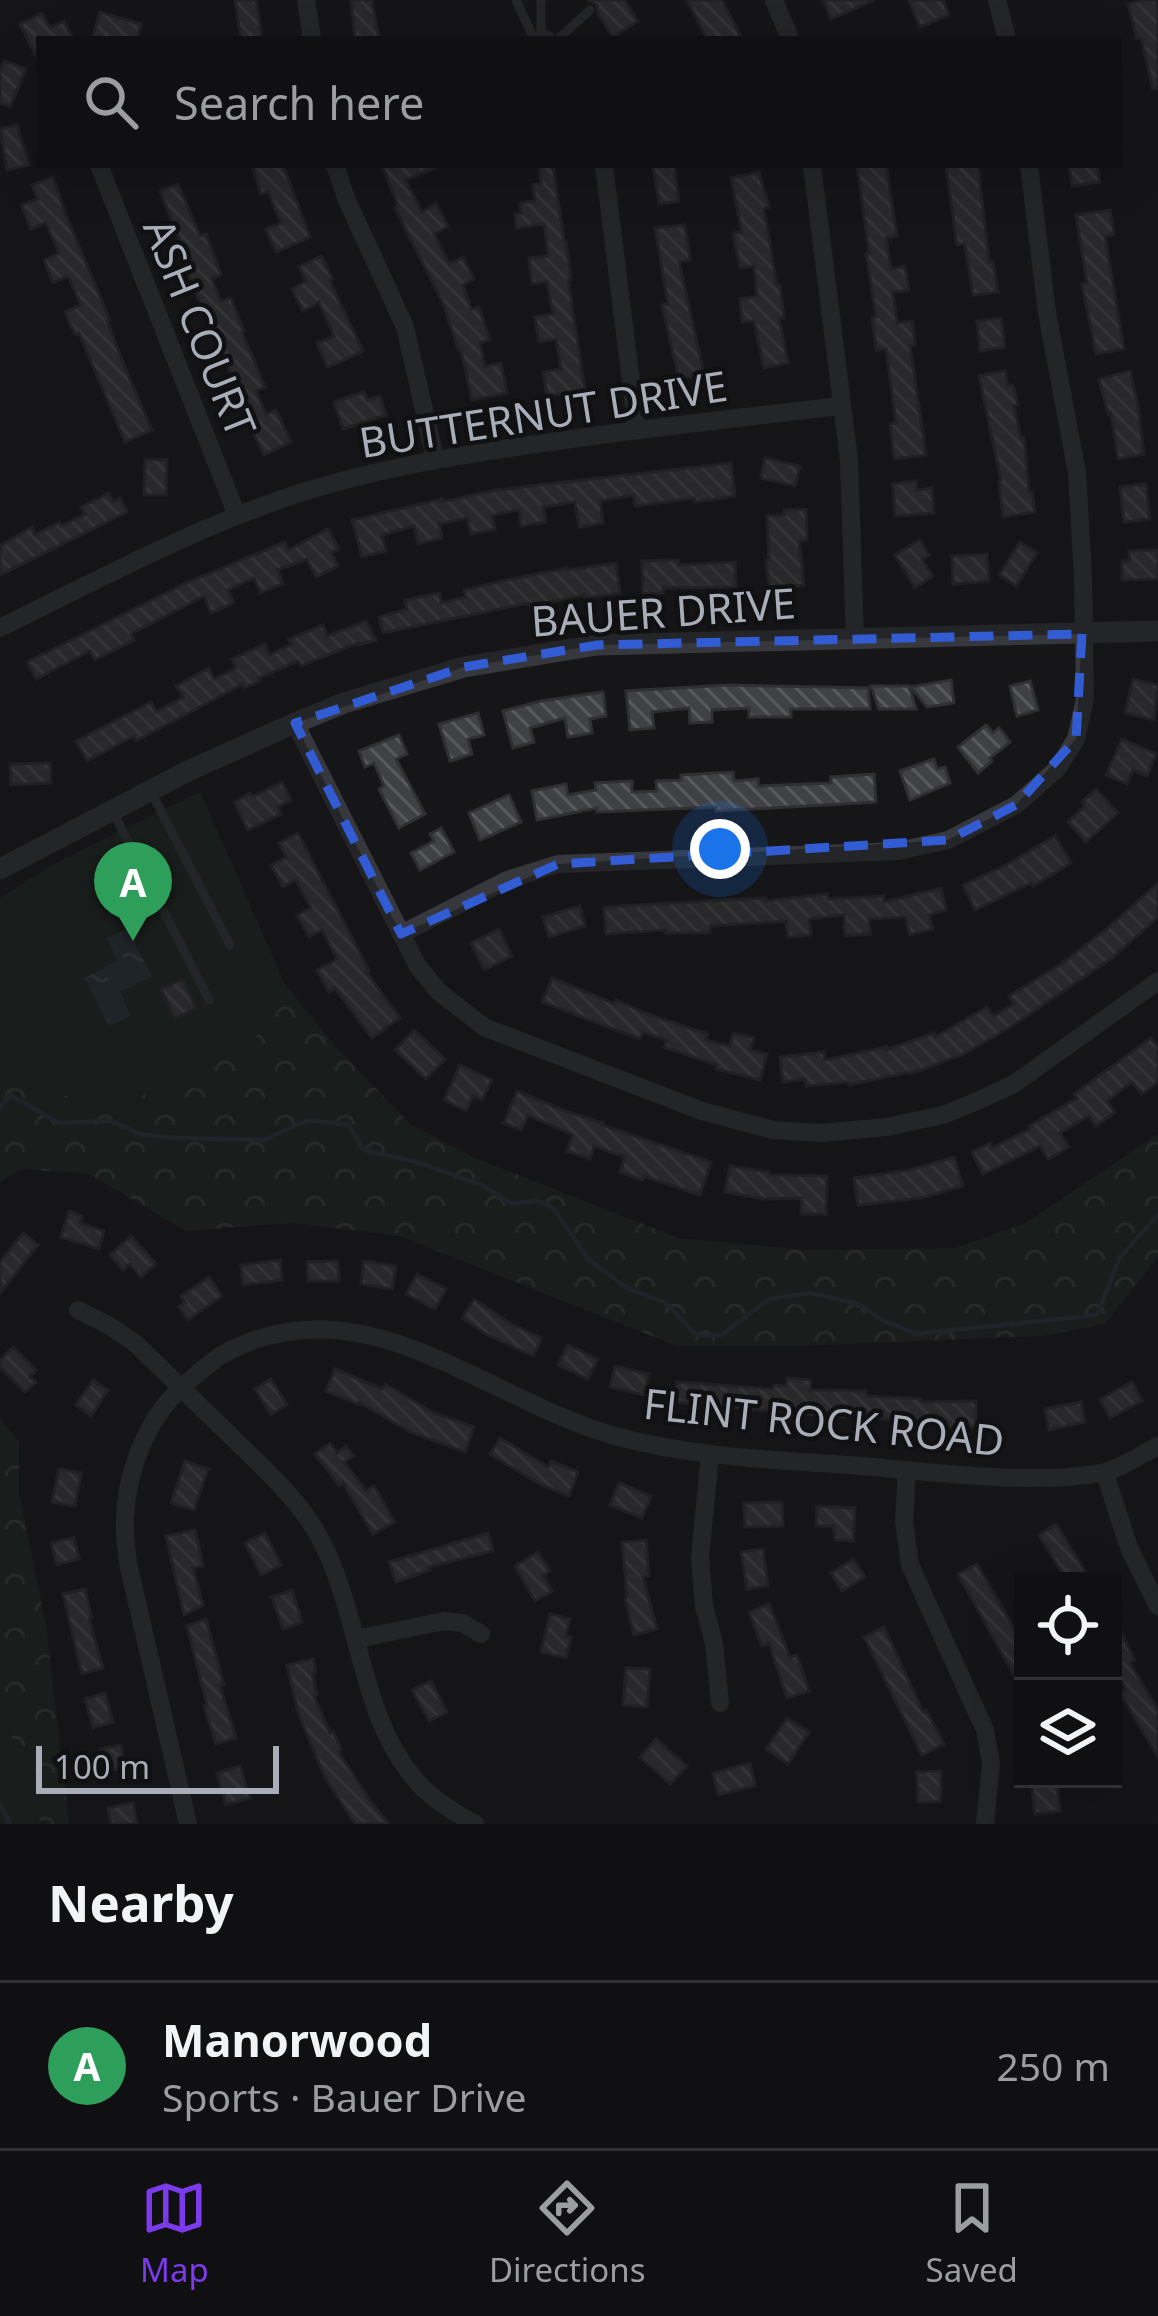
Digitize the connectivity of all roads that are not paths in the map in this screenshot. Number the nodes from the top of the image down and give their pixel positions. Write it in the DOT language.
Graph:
graph roads {
  1 [pos="306,0"];
  2 [pos="516,0"];
  3 [pos="541,0"];
  4 [pos="774,0"];
  5 [pos="997,0"];
  6 [pos="590,10"];
  7 [pos="312,36"];
  8 [pos="538,36"];
  9 [pos="540,36"];
  10 [pos="561,36"];
  11 [pos="789,36"];
  12 [pos="1006,36"];
  13 [pos="100,168"];
  14 [pos="335,168"];
  15 [pos="604,168"];
  16 [pos="812,168"];
  17 [pos="1029,168"];
  18 [pos="841,406"];
  19 [pos="637,430"];
  20 [pos="435,458"];
  21 [pos="237,515"];
  22 [pos="0,628"];
  23 [pos="1158,632"];
  24 [pos="1082,634"];
  25 [pos="855,639"];
  26 [pos="295,723"];
  27 [pos="150,790"];
  28 [pos="112,810"];
  29 [pos="1,864"];
  30 [pos="401,934"];
  31 [pos="230,945"];
  32 [pos="1158,981"];
  33 [pos="209,1000"];
  34 [pos="78,1310"];
  35 [pos="182,1387"];
  36 [pos="1158,1445"];
  37 [pos="710,1454"];
  38 [pos="907,1470"];
  39 [pos="1105,1472"];
  40 [pos="1158,1606"];
  41 [pos="481,1634"];
  42 [pos="358,1639"];
  43 [pos="720,1703"];
  44 [pos="188,1824"];
  45 [pos="475,1824"];
  46 [pos="985,1824"];
  1 -- 7 [label="street"];
  2 -- 8 [label="lane"];
  3 -- 9 [label="lane"];
  4 -- 11 [label="street"];
  5 -- 12 [label="street"];
  6 -- 10 [label="lane"];
  13 -- 21 [label="street, ASH COURT"];
  14 -- 20 [label="street"];
  15 -- 19 [label="street"];
  16 -- 18 [label="street"];
  17 -- 24 [label="street"];
  18 -- 19 [label="street, BUTTERNUT DRIVE"];
  18 -- 25 [label="street"];
  19 -- 20 [label="street, BUTTERNUT DRIVE"];
  20 -- 21 [label="street, BUTTERNUT DRIVE"];
  21 -- 22 [label="street, BUTTERNUT DRIVE"];
  23 -- 24 [label="street, BAUER DRIVE"];
  24 -- 25 [label="street, BAUER DRIVE"];
  24 -- 30 [label="street"];
  25 -- 26 [label="street, BAUER DRIVE"];
  26 -- 27 [label="street, BAUER DRIVE"];
  26 -- 30 [label="street"];
  27 -- 28 [label="street, BAUER DRIVE"];
  27 -- 31 [label="lane"];
  28 -- 29 [label="street, BAUER DRIVE"];
  28 -- 33 [label="lane"];
  30 -- 32 [label="street"];
  34 -- 35 [label="street"];
  35 -- 37 [label="street, FLINT ROCK ROAD"];
  35 -- 42 [label="street"];
  35 -- 44 [label="street, FLINT ROCK ROAD"];
  36 -- 39 [label="street, FLINT ROCK ROAD"];
  37 -- 38 [label="street, FLINT ROCK ROAD"];
  37 -- 43 [label="street"];
  38 -- 39 [label="street, FLINT ROCK ROAD"];
  38 -- 46 [label="street"];
  39 -- 40 [label="street"];
  41 -- 42 [label="street"];
  42 -- 45 [label="street"];
}
